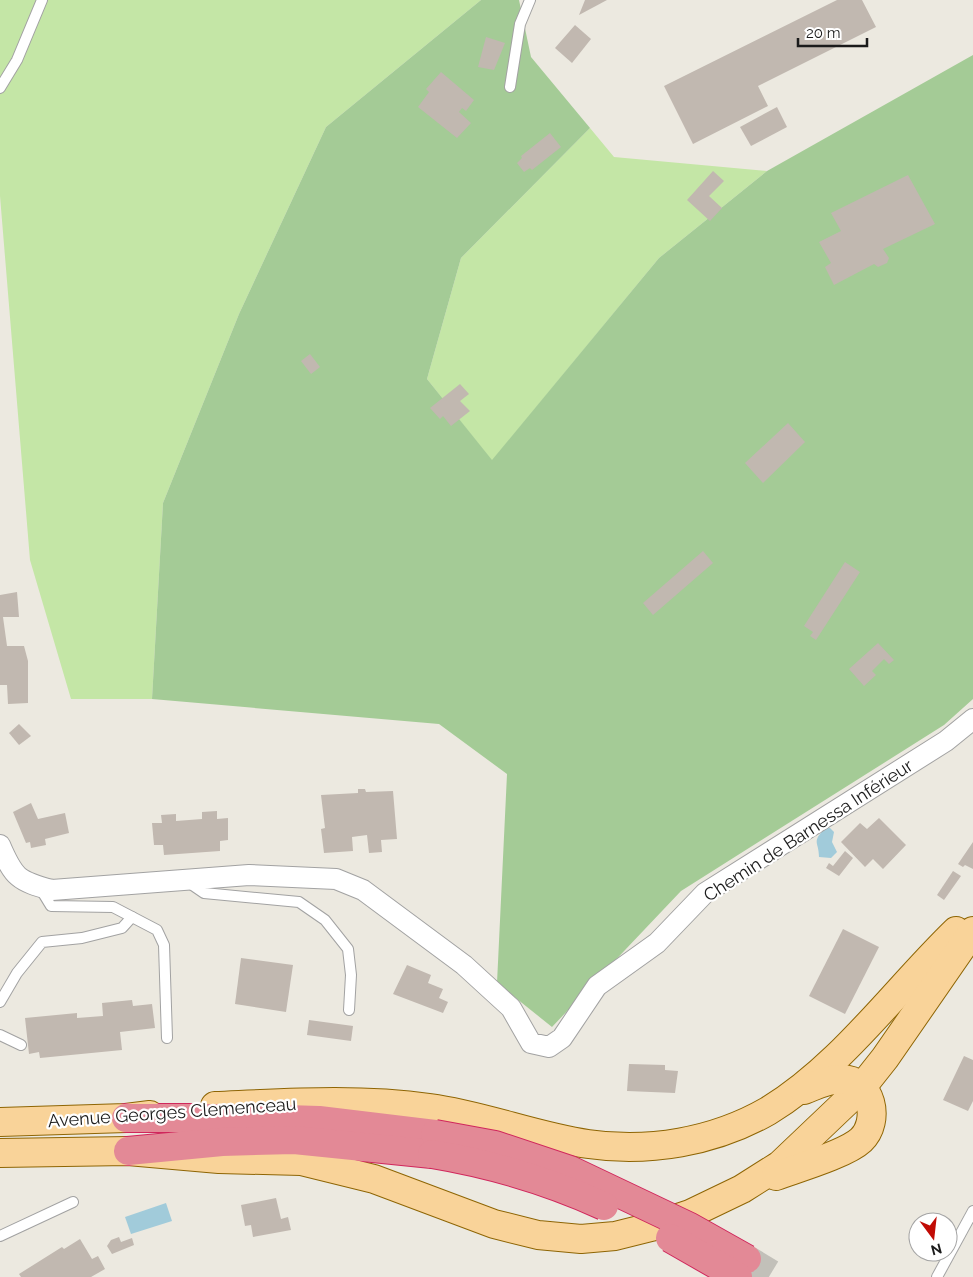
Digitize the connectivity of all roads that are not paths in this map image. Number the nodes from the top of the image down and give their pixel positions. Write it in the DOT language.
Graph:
graph roads {
  1 [pos="42,0"];
  2 [pos="530,0"];
  3 [pos="0,88"];
  4 [pos="510,88"];
  5 [pos="973,719"];
  6 [pos="0,845"];
  7 [pos="185,880"];
  8 [pos="40,887"];
  9 [pos="973,914"];
  10 [pos="132,917"];
  11 [pos="973,931"];
  12 [pos="0,1002"];
  13 [pos="349,1010"];
  14 [pos="0,1035"];
  15 [pos="167,1038"];
  16 [pos="21,1045"];
  17 [pos="862,1088"];
  18 [pos="794,1093"];
  19 [pos="126,1118"];
  20 [pos="0,1122"];
  21 [pos="433,1144"];
  22 [pos="128,1151"];
  23 [pos="0,1153"];
  24 [pos="742,1189"];
  25 [pos="73,1202"];
  26 [pos="973,1211"];
  27 [pos="0,1236"];
  28 [pos="742,1268"];
  29 [pos="937,1277"];
  1 -- 3 [label="lane"];
  2 -- 4 [label="lane"];
  5 -- 7 [label="street, Chemin de Barnessa Inférieur"];
  6 -- 8 [label="street, Chemin de Barnessa Inférieur"];
  7 -- 8 [label="street, Chemin de Barnessa Inférieur"];
  7 -- 13 [label="lane"];
  8 -- 10 [label="lane"];
  9 -- 18 [label="main road, Avenue Georges Clemenceau"];
  10 -- 12 [label="lane"];
  10 -- 15 [label="lane"];
  11 -- 17 [label="main road, Avenue Georges Clemenceau"];
  14 -- 16 [label="lane"];
  17 -- 18 [label="main road"];
  17 -- 24 [label="main road, Avenue Georges Clemenceau"];
  17 -- 24 [label="main road"];
  18 -- 19 [label="main road, Avenue Georges Clemenceau"];
  19 -- 20 [label="main road, Avenue Georges Clemenceau"];
  19 -- 21 [label="highway"];
  21 -- 22 [label="highway"];
  21 -- 28 [label="highway, bridge"];
  22 -- 23 [label="main road, Avenue Georges Clemenceau"];
  22 -- 24 [label="main road, Avenue Georges Clemenceau"];
  25 -- 27 [label="lane"];
  26 -- 29 [label="lane"];
}
